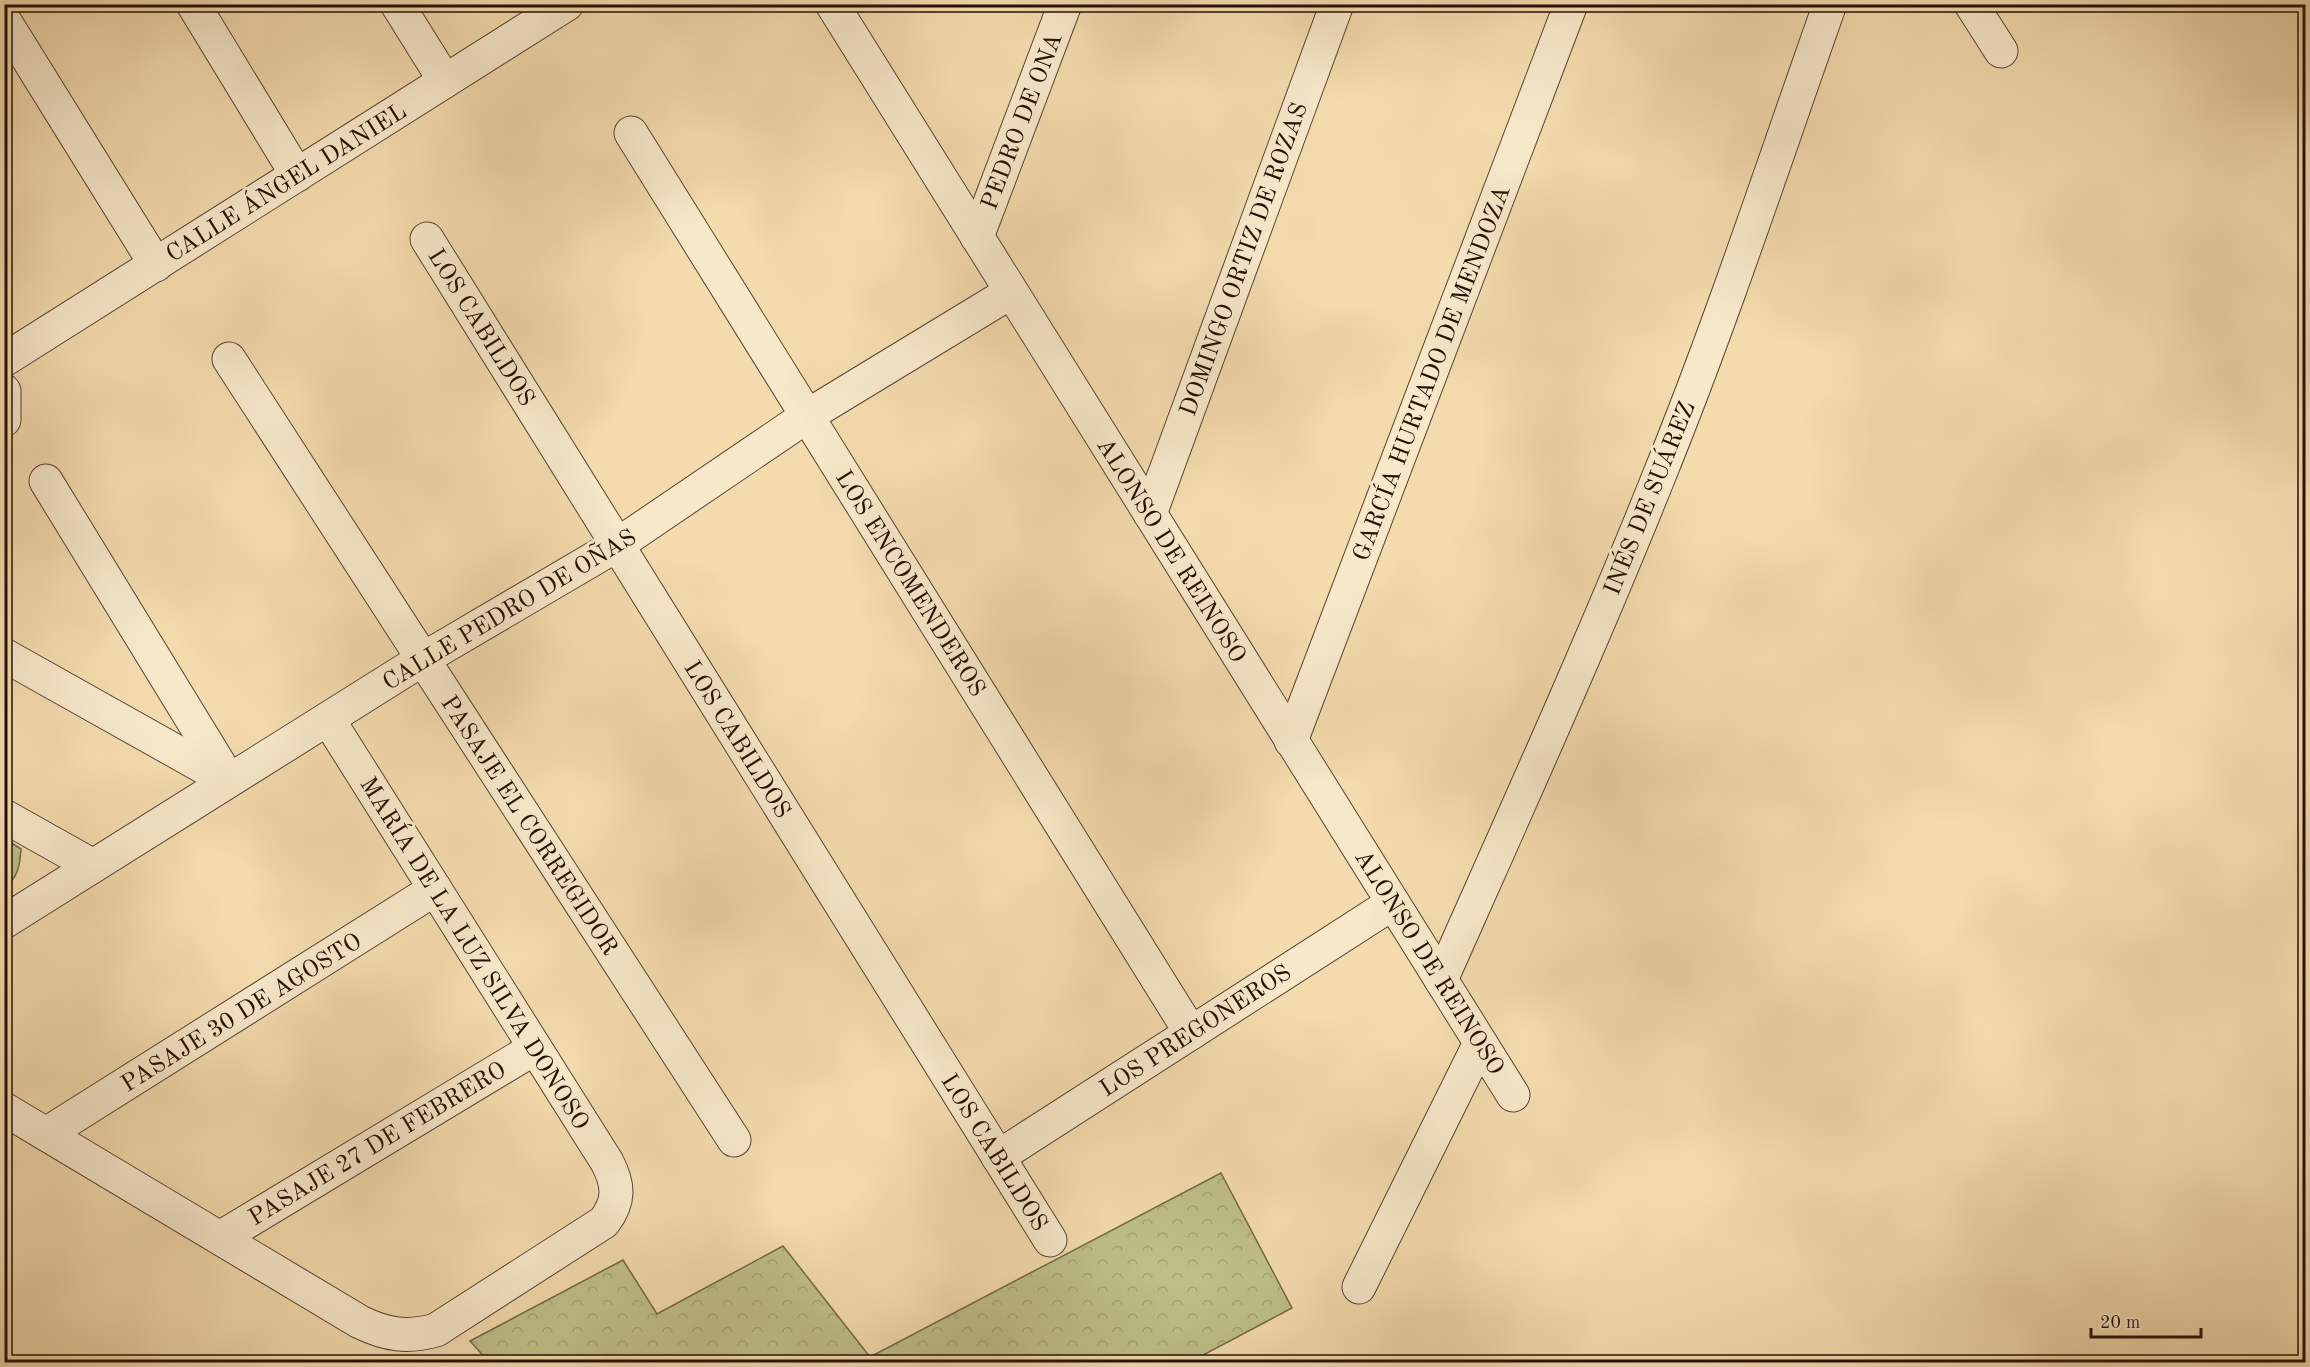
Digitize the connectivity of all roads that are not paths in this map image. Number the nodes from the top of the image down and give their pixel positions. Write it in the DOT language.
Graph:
graph roads {
  1 [pos="193,4"];
  2 [pos="397,4"];
  3 [pos="567,4"];
  4 [pos="832,4"];
  5 [pos="1065,4"];
  6 [pos="1337,4"];
  7 [pos="1571,4"];
  8 [pos="1830,4"];
  9 [pos="1971,4"];
  10 [pos="4,20"];
  11 [pos="2001,51"];
  12 [pos="445,81"];
  13 [pos="631,133"];
  14 [pos="297,175"];
  15 [pos="977,237"];
  16 [pos="427,239"];
  17 [pos="156,265"];
  18 [pos="1011,292"];
  19 [pos="229,359"];
  20 [pos="4,360"];
  21 [pos="4,391"];
  22 [pos="807,416"];
  23 [pos="4,420"];
  24 [pos="46,481"];
  25 [pos="1150,514"];
  26 [pos="617,545"];
  27 [pos="4,655"];
  28 [pos="423,659"];
  29 [pos="328,719"];
  30 [pos="1291,741"];
  31 [pos="229,780"];
  32 [pos="4,816"];
  33 [pos="93,866"];
  34 [pos="435,889"];
  35 [pos="1393,903"];
  36 [pos="4,922"];
  37 [pos="1441,980"];
  38 [pos="1191,1033"];
  39 [pos="1480,1043"];
  40 [pos="535,1048"];
  41 [pos="1513,1095"];
  42 [pos="4,1109"];
  43 [pos="46,1134"];
  44 [pos="734,1140"];
  45 [pos="998,1157"];
  46 [pos="220,1238"];
  47 [pos="1050,1240"];
  48 [pos="1359,1287"];
  1 -- 14 [label="street"];
  2 -- 12 [label="street"];
  3 -- 12 [label="street, CALLE ÁNGEL DANIEL"];
  4 -- 15 [label="street, ALONSO DE REINOSO"];
  5 -- 15 [label="street, PEDRO DE ONA"];
  6 -- 25 [label="street, DOMINGO ORTIZ DE ROZAS"];
  7 -- 30 [label="street, GARCÍA HURTADO DE MENDOZA"];
  8 -- 37 [label="street, INÉS DE SUÁREZ"];
  9 -- 11 [label="street"];
  10 -- 17 [label="street"];
  12 -- 14 [label="street, CALLE ÁNGEL DANIEL"];
  13 -- 22 [label="street, LOS ENCOMENDEROS"];
  14 -- 17 [label="street, CALLE ÁNGEL DANIEL"];
  15 -- 18 [label="street, ALONSO DE REINOSO"];
  16 -- 26 [label="street, LOS CABILDOS"];
  17 -- 20 [label="street, CALLE ÁNGEL DANIEL"];
  18 -- 22 [label="street, CALLE PEDRO DE OÑAS"];
  18 -- 25 [label="street, ALONSO DE REINOSO"];
  19 -- 28 [label="street, PASAJE EL CORREGIDOR"];
  21 -- 23 [label="street"];
  22 -- 26 [label="street, CALLE PEDRO DE OÑAS"];
  22 -- 38 [label="street, LOS ENCOMENDEROS"];
  24 -- 31 [label="street"];
  25 -- 30 [label="street, ALONSO DE REINOSO"];
  26 -- 28 [label="street, CALLE PEDRO DE OÑAS"];
  26 -- 45 [label="street, LOS CABILDOS"];
  27 -- 31 [label="street"];
  28 -- 29 [label="street, CALLE PEDRO DE OÑAS"];
  28 -- 44 [label="street, PASAJE EL CORREGIDOR"];
  29 -- 31 [label="street, CALLE PEDRO DE OÑAS"];
  29 -- 34 [label="street, MARÍA DE LA LUZ SILVA DONOSO"];
  30 -- 35 [label="street, ALONSO DE REINOSO"];
  31 -- 33 [label="street, CALLE PEDRO DE OÑAS"];
  32 -- 33 [label="street"];
  33 -- 36 [label="street, CALLE PEDRO DE OÑAS"];
  34 -- 40 [label="street, MARÍA DE LA LUZ SILVA DONOSO"];
  34 -- 43 [label="street, PASAJE 30 DE AGOSTO"];
  35 -- 37 [label="street, ALONSO DE REINOSO"];
  35 -- 38 [label="street, LOS PREGONEROS"];
  37 -- 39 [label="street, ALONSO DE REINOSO"];
  38 -- 45 [label="street, LOS PREGONEROS"];
  39 -- 41 [label="street, ALONSO DE REINOSO"];
  39 -- 48 [label="street"];
  40 -- 46 [label="street, PASAJE 27 DE FEBRERO"];
  40 -- 46 [label="street, MARÍA DE LA LUZ SILVA DONOSO"];
  42 -- 43 [label="street"];
  43 -- 46 [label="street"];
  45 -- 47 [label="street, LOS CABILDOS"];
}
